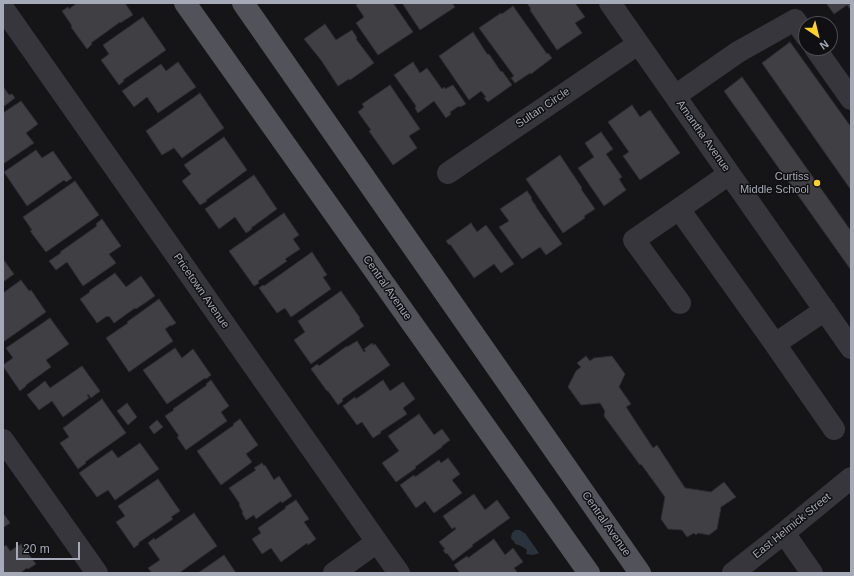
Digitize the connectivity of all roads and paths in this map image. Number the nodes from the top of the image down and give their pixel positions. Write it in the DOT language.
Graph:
graph roads {
  1 [pos="185,3"];
  2 [pos="243,3"];
  3 [pos="610,3"];
  4 [pos="3,8"];
  5 [pos="798,24"];
  6 [pos="638,44"];
  7 [pos="821,56"];
  8 [pos="675,96"];
  9 [pos="851,99"];
  10 [pos="448,173"];
  11 [pos="730,174"];
  12 [pos="679,209"];
  13 [pos="680,303"];
  14 [pos="825,310"];
  15 [pos="775,344"];
  16 [pos="851,348"];
  17 [pos="834,429"];
  18 [pos="3,440"];
  19 [pos="851,478"];
  20 [pos="784,534"];
  21 [pos="377,542"];
  22 [pos="97,573"];
  23 [pos="334,573"];
  24 [pos="399,573"];
  25 [pos="589,573"];
  26 [pos="640,573"];
  27 [pos="733,573"];
  28 [pos="812,573"];
  1 -- 25 [label="main road, Central Avenue"];
  2 -- 26 [label="main road, Central Avenue"];
  3 -- 6 [label="street, Amantha Avenue"];
  4 -- 21 [label="street, Pricetown Avenue"];
  5 -- 8 [label="street"];
  6 -- 8 [label="street, Amantha Avenue"];
  6 -- 10 [label="street, Sultan Circle"];
  7 -- 9 [label="street"];
  8 -- 11 [label="street, Amantha Avenue"];
  11 -- 12 [label="street"];
  11 -- 14 [label="street, Amantha Avenue"];
  12 -- 13 [label="street"];
  12 -- 15 [label="street"];
  14 -- 15 [label="street"];
  14 -- 16 [label="street, Amantha Avenue"];
  15 -- 17 [label="street"];
  18 -- 22 [label="street"];
  19 -- 20 [label="street, East Helmick Street"];
  20 -- 27 [label="street, East Helmick Street"];
  20 -- 28 [label="street"];
  21 -- 23 [label="street"];
  21 -- 24 [label="street, Pricetown Avenue"];
}
